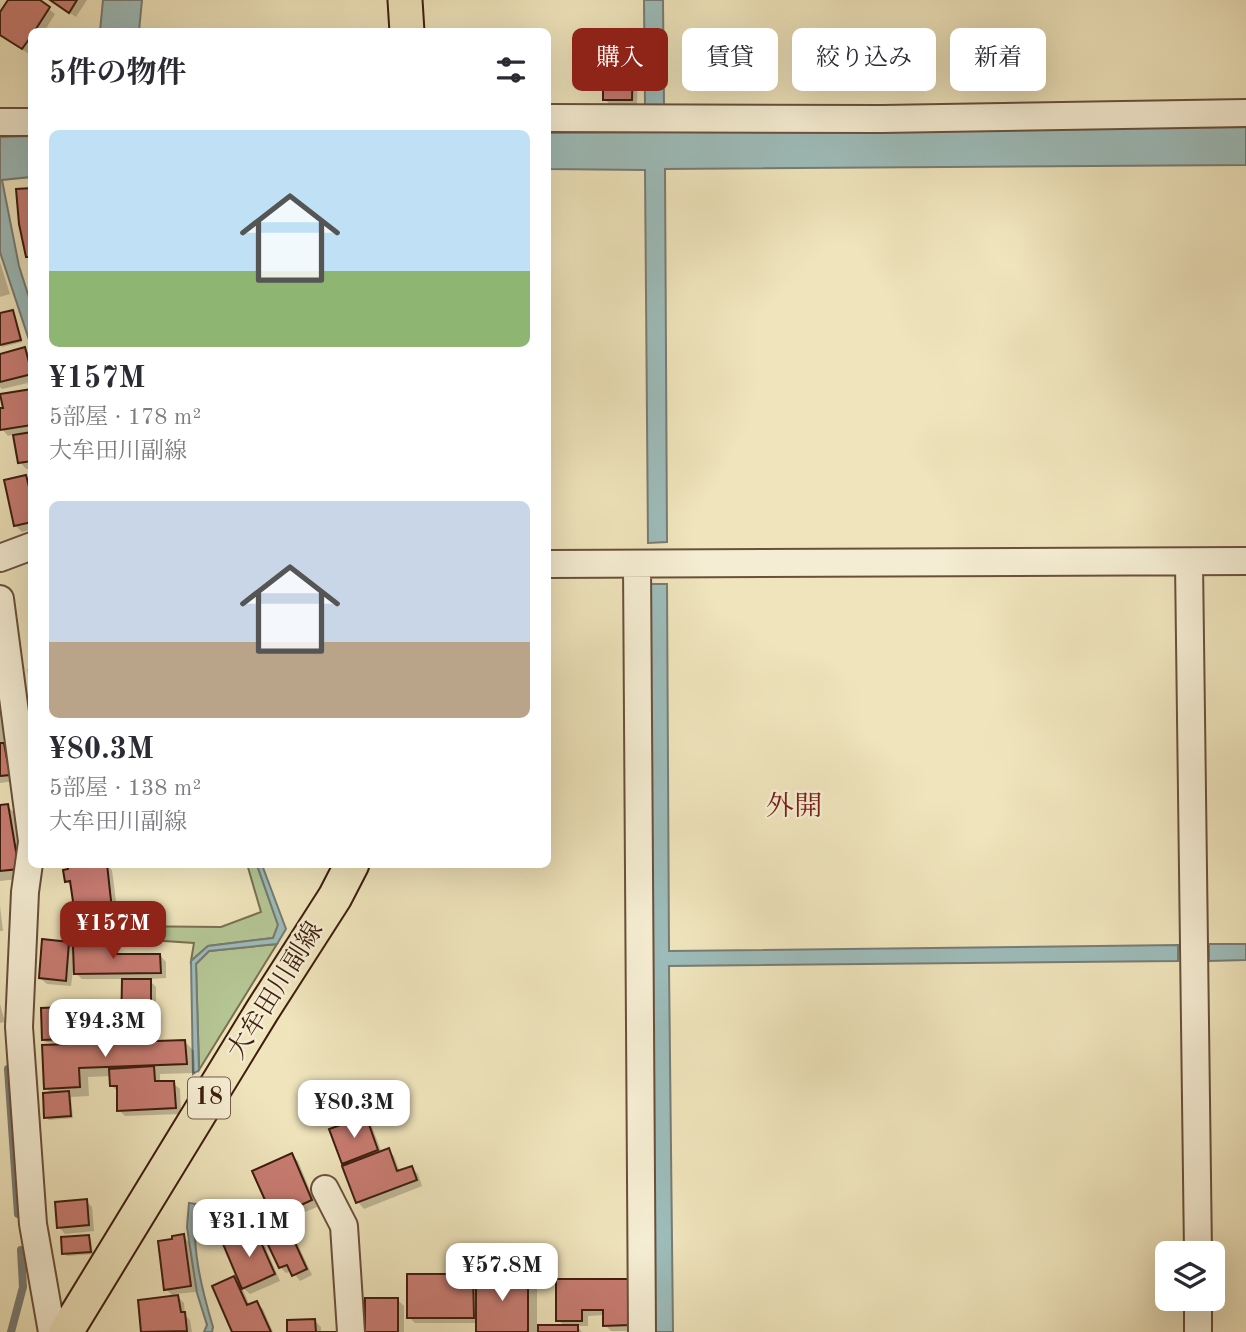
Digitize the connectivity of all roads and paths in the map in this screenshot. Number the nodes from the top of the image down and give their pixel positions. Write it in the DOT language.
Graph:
graph roads {
  1 [pos="405,0"];
  2 [pos="407,28"];
  3 [pos="1246,113"];
  4 [pos="551,118"];
  5 [pos="0,122"];
  6 [pos="28,122"];
  7 [pos="28,548"];
  8 [pos="0,558"];
  9 [pos="1246,561"];
  10 [pos="1189,563"];
  11 [pos="551,564"];
  12 [pos="637,564"];
  13 [pos="0,599"];
  14 [pos="24,719"];
  15 [pos="28,780"];
  16 [pos="28,868"];
  17 [pos="350,868"];
  18 [pos="9,1030"];
  19 [pos="325,1189"];
  20 [pos="1198,1241"];
  21 [pos="1198,1311"];
  22 [pos="52,1332"];
  23 [pos="66,1332"];
  24 [pos="351,1332"];
  25 [pos="642,1332"];
  26 [pos="1198,1332"];
  1 -- 2 [label="main road"];
  3 -- 4 [label="street"];
  5 -- 6 [label="street"];
  7 -- 8 [label="street"];
  9 -- 10 [label="street"];
  10 -- 12 [label="street"];
  10 -- 20 [label="street"];
  11 -- 12 [label="street"];
  12 -- 25 [label="street"];
  13 -- 14 [label="street"];
  14 -- 15 [label="street"];
  16 -- 18 [label="street"];
  17 -- 23 [label="main road, 大牟田川副線 / 18"];
  18 -- 22 [label="street"];
  19 -- 24 [label="street"];
  21 -- 26 [label="street"];
}
